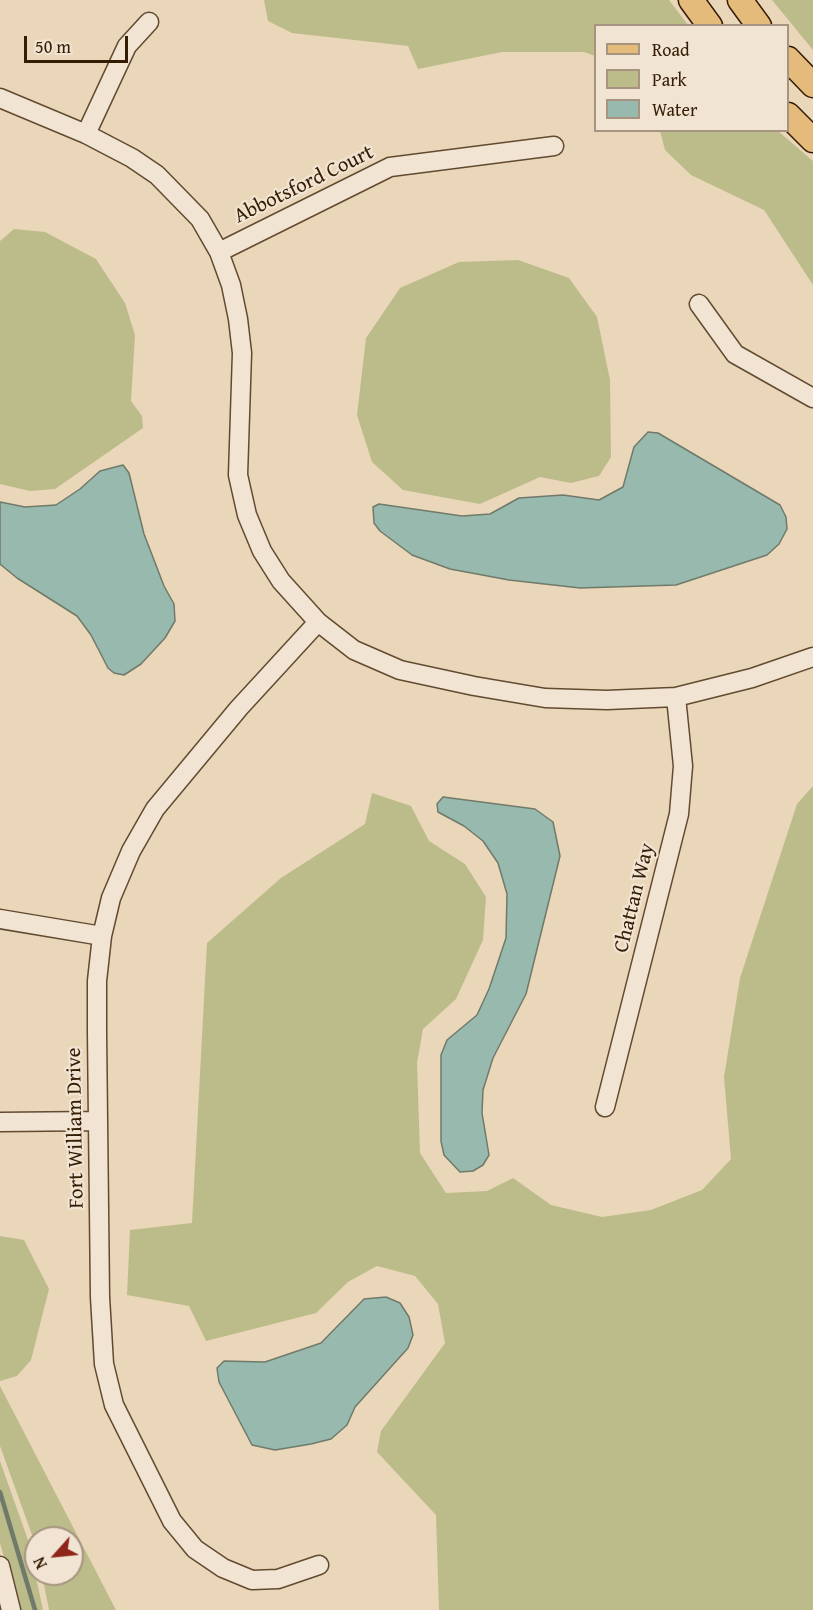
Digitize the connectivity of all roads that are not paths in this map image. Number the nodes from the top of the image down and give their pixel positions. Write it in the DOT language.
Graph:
graph roads {
  1 [pos="691,0"];
  2 [pos="740,0"];
  3 [pos="149,22"];
  4 [pos="709,24"];
  5 [pos="758,24"];
  6 [pos="789,59"];
  7 [pos="813,85"];
  8 [pos="0,98"];
  9 [pos="789,116"];
  10 [pos="86,134"];
  11 [pos="813,140"];
  12 [pos="554,146"];
  13 [pos="219,252"];
  14 [pos="699,304"];
  15 [pos="813,398"];
  16 [pos="318,622"];
  17 [pos="813,657"];
  18 [pos="676,697"];
  19 [pos="0,919"];
  20 [pos="102,936"];
  21 [pos="605,1107"];
  22 [pos="98,1121"];
  23 [pos="0,1122"];
  24 [pos="318,1565"];
  25 [pos="0,1566"];
  26 [pos="11,1610"];
  1 -- 4 [label="main road"];
  2 -- 5 [label="main road"];
  3 -- 10 [label="street"];
  6 -- 7 [label="main road"];
  8 -- 10 [label="street"];
  9 -- 11 [label="main road"];
  10 -- 13 [label="street"];
  12 -- 13 [label="street, Abbotsford Court"];
  13 -- 16 [label="street"];
  14 -- 15 [label="street"];
  16 -- 18 [label="street"];
  16 -- 20 [label="street, Fort William Drive"];
  17 -- 18 [label="street"];
  18 -- 21 [label="street, Chattan Way"];
  19 -- 20 [label="street"];
  20 -- 22 [label="street, Fort William Drive"];
  22 -- 23 [label="street"];
  22 -- 24 [label="street, Fort William Drive"];
  25 -- 26 [label="street"];
}
